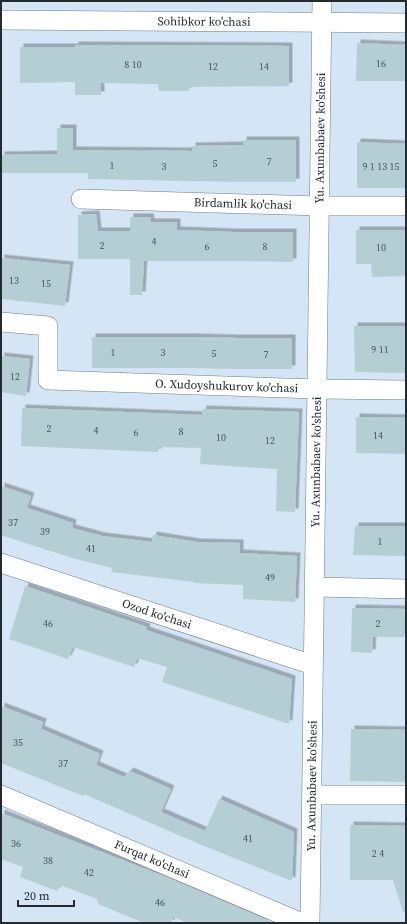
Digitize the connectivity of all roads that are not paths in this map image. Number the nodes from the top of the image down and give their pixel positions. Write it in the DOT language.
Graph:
graph roads {
  1 [pos="322,1"];
  2 [pos="1,20"];
  3 [pos="322,22"];
  4 [pos="406,23"];
  5 [pos="81,199"];
  6 [pos="319,206"];
  7 [pos="406,206"];
  8 [pos="1,322"];
  9 [pos="317,389"];
  10 [pos="406,390"];
  11 [pos="1,563"];
  12 [pos="314,587"];
  13 [pos="406,589"];
  14 [pos="313,665"];
  15 [pos="1,795"];
  16 [pos="312,795"];
  17 [pos="406,795"];
  18 [pos="302,923"];
  19 [pos="310,923"];
  1 -- 3 [label="street, Yu. Axunbabaev ko'shesi"];
  2 -- 3 [label="street, Sohibkor ko'chasi"];
  3 -- 4 [label="street, Sohibkor ko'chasi"];
  3 -- 6 [label="street, Yu. Axunbabaev ko'shesi"];
  5 -- 6 [label="street, Birdamlik ko'chasi"];
  6 -- 7 [label="street, Birdamlik ko'chasi"];
  6 -- 9 [label="street, Yu. Axunbabaev ko'shesi"];
  8 -- 9 [label="street, O. Xudoyshukurov ko'chasi"];
  9 -- 10 [label="street, O. Xudoyshukurov ko'chasi"];
  9 -- 12 [label="street, Yu. Axunbabaev ko'shesi"];
  11 -- 14 [label="street, Ozod ko'chasi"];
  12 -- 13 [label="street"];
  12 -- 14 [label="street, Yu. Axunbabaev ko'shesi"];
  14 -- 16 [label="street, Yu. Axunbabaev ko'shesi"];
  15 -- 18 [label="street, Furqat ko'chasi"];
  16 -- 17 [label="street"];
  16 -- 19 [label="street, Yu. Axunbabaev ko'shesi"];
}
